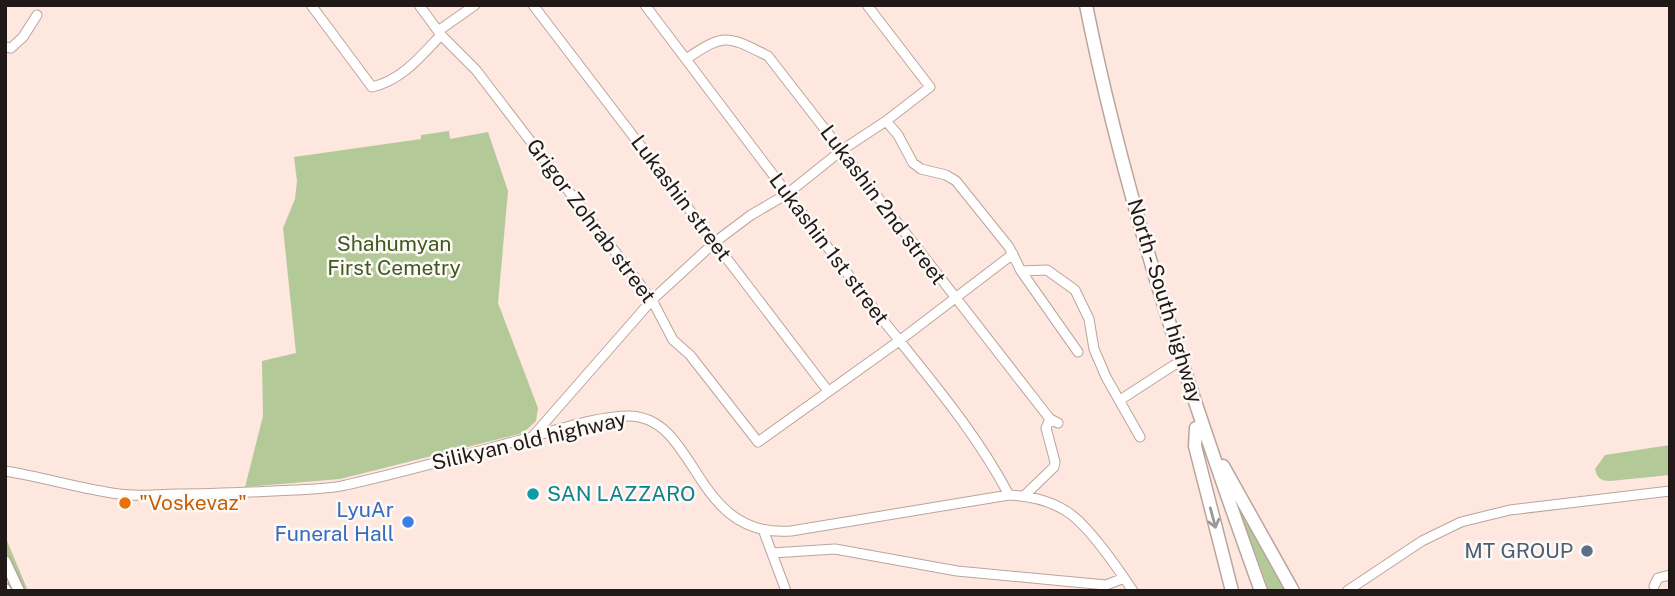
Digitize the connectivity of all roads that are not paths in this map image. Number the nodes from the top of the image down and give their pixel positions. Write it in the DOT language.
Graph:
graph roads {
  1 [pos="311,5"];
  2 [pos="419,5"];
  3 [pos="475,5"];
  4 [pos="533,5"];
  5 [pos="645,5"];
  6 [pos="867,5"];
  7 [pos="1079,5"];
  8 [pos="1086,5"];
  9 [pos="37,15"];
  10 [pos="440,33"];
  11 [pos="5,47"];
  12 [pos="686,59"];
  13 [pos="886,121"];
  14 [pos="842,150"];
  15 [pos="787,194"];
  16 [pos="715,242"];
  17 [pos="1013,254"];
  18 [pos="1021,271"];
  19 [pos="954,298"];
  20 [pos="652,300"];
  21 [pos="899,341"];
  22 [pos="1077,352"];
  23 [pos="1174,365"];
  24 [pos="828,391"];
  25 [pos="1120,400"];
  26 [pos="1196,428"];
  27 [pos="532,437"];
  28 [pos="1140,437"];
  29 [pos="1211,449"];
  30 [pos="5,471"];
  31 [pos="1670,491"];
  32 [pos="1009,495"];
  33 [pos="1024,496"];
  34 [pos="764,531"];
  35 [pos="772,553"];
  36 [pos="5,561"];
  37 [pos="1670,575"];
  38 [pos="1124,578"];
  39 [pos="1654,586"];
  40 [pos="19,591"];
  41 [pos="786,591"];
  42 [pos="1133,591"];
  43 [pos="1232,591"];
  44 [pos="1253,591"];
  45 [pos="1261,591"];
  46 [pos="1293,591"];
  47 [pos="1347,591"];
  1 -- 10 [label="street"];
  2 -- 10 [label="street, Grigor Zohrab street"];
  3 -- 10 [label="street"];
  4 -- 16 [label="street, Lukashin street"];
  5 -- 12 [label="street, Lukashin 1st street"];
  6 -- 13 [label="street"];
  7 -- 23 [label="highway, North - South highway"];
  8 -- 29 [label="highway, North - South highway"];
  9 -- 11 [label="street"];
  10 -- 20 [label="street, Grigor Zohrab street"];
  12 -- 14 [label="street, Lukashin 2nd street"];
  12 -- 15 [label="street, Lukashin 1st street"];
  13 -- 14 [label="street"];
  13 -- 17 [label="street"];
  14 -- 15 [label="street"];
  14 -- 19 [label="street, Lukashin 2nd street"];
  15 -- 16 [label="street"];
  15 -- 21 [label="street, Lukashin 1st street"];
  16 -- 20 [label="street"];
  16 -- 24 [label="street, Lukashin street"];
  17 -- 18 [label="street"];
  17 -- 19 [label="street"];
  18 -- 22 [label="street"];
  18 -- 25 [label="street"];
  19 -- 21 [label="street"];
  19 -- 33 [label="street, Lukashin 2nd street"];
  20 -- 24 [label="street, Grigor Zohrab street"];
  20 -- 27 [label="street"];
  21 -- 24 [label="street"];
  21 -- 32 [label="street, Lukashin 1st street"];
  23 -- 25 [label="street"];
  23 -- 26 [label="highway, North - South highway"];
  25 -- 28 [label="street"];
  26 -- 43 [label="highway, one-way"];
  26 -- 44 [label="highway, North - South highway"];
  27 -- 30 [label="street, Silikyan old highway"];
  27 -- 34 [label="street, Silikyan old highway"];
  29 -- 45 [label="highway, North - South highway"];
  29 -- 46 [label="highway"];
  31 -- 47 [label="street"];
  32 -- 33 [label="street, Silikyan old highway"];
  32 -- 34 [label="street, Silikyan old highway"];
  33 -- 38 [label="street, Silikyan old highway"];
  34 -- 35 [label="street"];
  35 -- 38 [label="street"];
  35 -- 41 [label="street"];
  36 -- 40 [label="main road"];
  37 -- 39 [label="street"];
  38 -- 42 [label="street, Silikyan old highway"];
}
